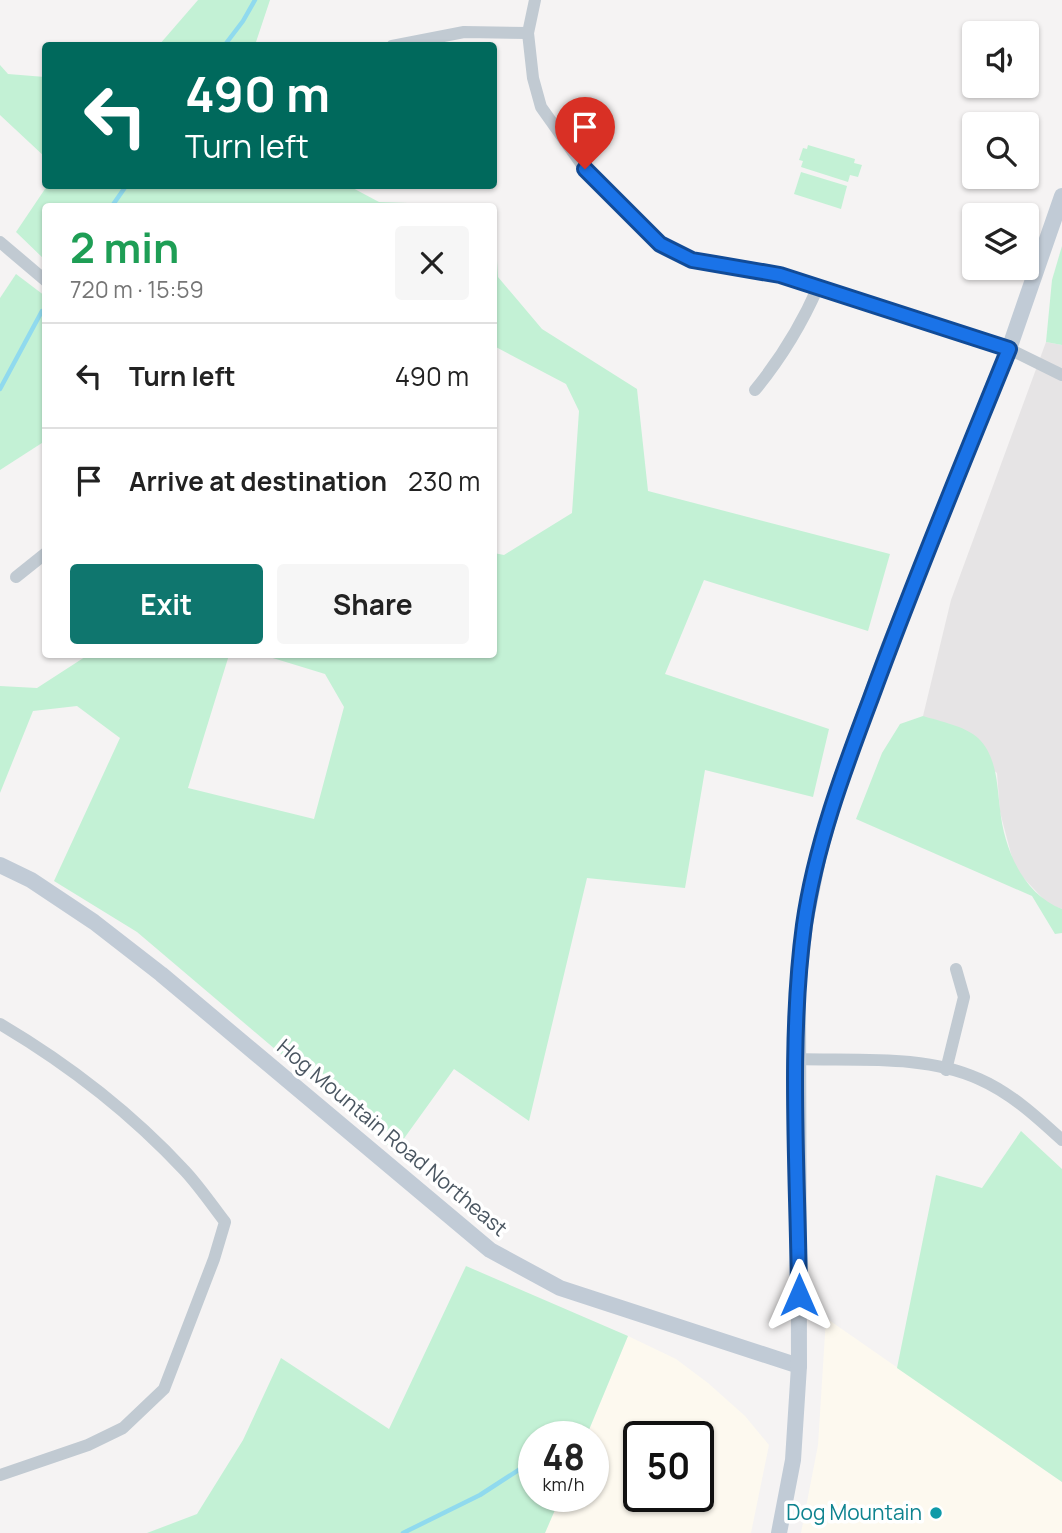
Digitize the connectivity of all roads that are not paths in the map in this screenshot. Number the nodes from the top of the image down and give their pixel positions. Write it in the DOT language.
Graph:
graph roads {
  1 [pos="535,0"];
  2 [pos="528,33"];
  3 [pos="413,42"];
  4 [pos="1062,196"];
  5 [pos="0,242"];
  6 [pos="42,278"];
  7 [pos="818,287"];
  8 [pos="1009,349"];
  9 [pos="1062,375"];
  10 [pos="755,390"];
  11 [pos="42,556"];
  12 [pos="16,577"];
  13 [pos="0,865"];
  14 [pos="956,969"];
  15 [pos="0,1024"];
  16 [pos="796,1059"];
  17 [pos="946,1070"];
  18 [pos="1062,1140"];
  19 [pos="799,1366"];
  20 [pos="0,1475"];
  21 [pos="779,1533"];
  1 -- 2 [label="street"];
  2 -- 3 [label="street"];
  2 -- 7 [label="street"];
  4 -- 8 [label="main road"];
  5 -- 6 [label="street"];
  7 -- 8 [label="street"];
  7 -- 10 [label="street"];
  8 -- 9 [label="street"];
  8 -- 16 [label="main road"];
  11 -- 12 [label="street"];
  13 -- 19 [label="main road, Hog Mountain Road Northeast"];
  14 -- 17 [label="street"];
  15 -- 20 [label="street"];
  16 -- 17 [label="street"];
  16 -- 19 [label="main road"];
  17 -- 18 [label="street"];
  19 -- 21 [label="main road"];
}
